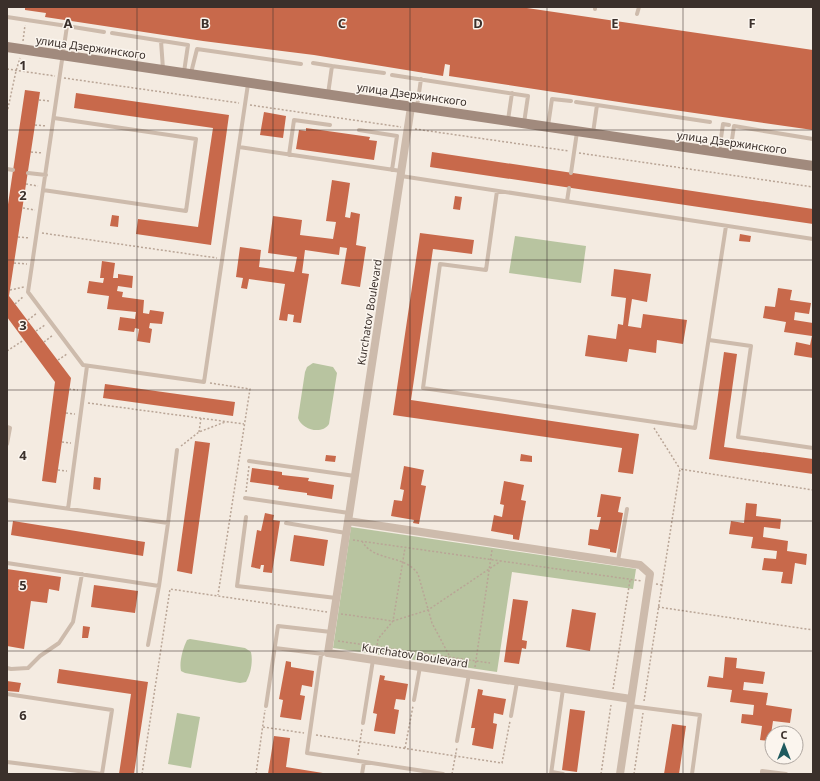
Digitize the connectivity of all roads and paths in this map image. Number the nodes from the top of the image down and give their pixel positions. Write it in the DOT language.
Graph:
graph roads {
  1 [pos="639,7"];
  2 [pos="637,14"];
  3 [pos="7,17"];
  4 [pos="26,20"];
  5 [pos="67,26"];
  6 [pos="104,32"];
  7 [pos="112,33"];
  8 [pos="161,41"];
  9 [pos="7,47"];
  10 [pos="22,49"];
  11 [pos="63,55"];
  12 [pos="313,63"];
  13 [pos="300,64"];
  14 [pos="332,66"];
  15 [pos="163,70"];
  16 [pos="188,73"];
  17 [pos="384,73"];
  18 [pos="392,75"];
  19 [pos="421,79"];
  20 [pos="249,82"];
  21 [pos="512,93"];
  22 [pos="328,94"];
  23 [pos="38,100"];
  24 [pos="571,101"];
  25 [pos="56,102"];
  26 [pos="576,102"];
  27 [pos="598,105"];
  28 [pos="414,107"];
  29 [pos="7,113"];
  30 [pos="54,118"];
  31 [pos="508,121"];
  32 [pos="710,122"];
  33 [pos="524,123"];
  34 [pos="35,125"];
  35 [pos="330,125"];
  36 [pos="729,125"];
  37 [pos="53,127"];
  38 [pos="548,127"];
  39 [pos="359,130"];
  40 [pos="577,131"];
  41 [pos="593,134"];
  42 [pos="813,139"];
  43 [pos="239,147"];
  44 [pos="31,152"];
  45 [pos="719,152"];
  46 [pos="49,154"];
  47 [pos="730,154"];
  48 [pos="289,155"];
  49 [pos="813,165"];
  50 [pos="7,169"];
  51 [pos="13,170"];
  52 [pos="392,170"];
  53 [pos="28,173"];
  54 [pos="571,173"];
  55 [pos="401,174"];
  56 [pos="46,175"];
  57 [pos="26,184"];
  58 [pos="569,188"];
  59 [pos="44,189"];
  60 [pos="497,191"];
  61 [pos="568,201"];
  62 [pos="22,208"];
  63 [pos="40,210"];
  64 [pos="726,226"];
  65 [pos="37,233"];
  66 [pos="18,237"];
  67 [pos="36,239"];
  68 [pos="813,239"];
  69 [pos="223,258"];
  70 [pos="14,263"];
  71 [pos="32,265"];
  72 [pos="29,286"];
  73 [pos="10,290"];
  74 [pos="28,292"];
  75 [pos="15,304"];
  76 [pos="41,309"];
  77 [pos="28,320"];
  78 [pos="50,321"];
  79 [pos="36,331"];
  80 [pos="58,332"];
  81 [pos="24,340"];
  82 [pos="709,340"];
  83 [pos="44,342"];
  84 [pos="7,351"];
  85 [pos="72,351"];
  86 [pos="58,360"];
  87 [pos="87,366"];
  88 [pos="204,382"];
  89 [pos="70,389"];
  90 [pos="84,390"];
  91 [pos="82,402"];
  92 [pos="66,413"];
  93 [pos="80,415"];
  94 [pos="201,418"];
  95 [pos="226,421"];
  96 [pos="650,422"];
  97 [pos="244,424"];
  98 [pos="7,427"];
  99 [pos="199,432"];
  100 [pos="62,442"];
  101 [pos="7,444"];
  102 [pos="77,444"];
  103 [pos="813,448"];
  104 [pos="177,450"];
  105 [pos="249,461"];
  106 [pos="680,469"];
  107 [pos="58,470"];
  108 [pos="73,472"];
  109 [pos="355,476"];
  110 [pos="813,490"];
  111 [pos="245,498"];
  112 [pos="7,500"];
  113 [pos="627,508"];
  114 [pos="68,510"];
  115 [pos="246,517"];
  116 [pos="348,517"];
  117 [pos="168,523"];
  118 [pos="286,523"];
  119 [pos="346,536"];
  120 [pos="362,541"];
  121 [pos="493,542"];
  122 [pos="405,548"];
  123 [pos="491,559"];
  124 [pos="501,561"];
  125 [pos="618,561"];
  126 [pos="7,563"];
  127 [pos="403,563"];
  128 [pos="489,569"];
  129 [pos="82,574"];
  130 [pos="630,580"];
  131 [pos="649,583"];
  132 [pos="662,584"];
  133 [pos="159,586"];
  134 [pos="218,596"];
  135 [pos="336,598"];
  136 [pos="658,607"];
  137 [pos="428,610"];
  138 [pos="334,613"];
  139 [pos="393,621"];
  140 [pos="813,630"];
  141 [pos="330,636"];
  142 [pos="148,645"];
  143 [pos="377,647"];
  144 [pos="275,648"];
  145 [pos="324,654"];
  146 [pos="450,657"];
  147 [pos="374,660"];
  148 [pos="476,661"];
  149 [pos="490,663"];
  150 [pos="420,667"];
  151 [pos="7,668"];
  152 [pos="448,671"];
  153 [pos="471,675"];
  154 [pos="516,682"];
  155 [pos="563,689"];
  156 [pos="7,694"];
  157 [pos="612,696"];
  158 [pos="414,700"];
  159 [pos="631,702"];
  160 [pos="266,706"];
  161 [pos="643,708"];
  162 [pos="511,716"];
  163 [pos="363,723"];
  164 [pos="263,727"];
  165 [pos="310,734"];
  166 [pos="360,741"];
  167 [pos="457,741"];
  168 [pos="405,748"];
  169 [pos="455,756"];
  170 [pos="358,761"];
  171 [pos="7,762"];
  172 [pos="364,762"];
  173 [pos="552,773"];
  174 [pos="142,774"];
  175 [pos="256,774"];
  176 [pos="362,774"];
  177 [pos="443,774"];
  178 [pos="452,774"];
  179 [pos="563,774"];
  180 [pos="601,774"];
  181 [pos="620,774"];
  182 [pos="634,774"];
  183 [pos="692,774"];
  184 [pos="762,774"];
  185 [pos="786,774"];
  1 -- 2 [label="lane"];
  3 -- 4 [label="lane"];
  4 -- 5 [label="lane"];
  4 -- 10 [label="path"];
  5 -- 6 [label="lane"];
  5 -- 11 [label="lane"];
  7 -- 8 [label="lane"];
  8 -- 15 [label="lane"];
  8 -- 16 [label="lane"];
  9 -- 10 [label="main road, улица Дзержинского"];
  10 -- 11 [label="main road, улица Дзержинского"];
  10 -- 29 [label="path"];
  11 -- 15 [label="main road, улица Дзержинского"];
  11 -- 25 [label="lane"];
  12 -- 14 [label="lane"];
  13 -- 16 [label="lane"];
  14 -- 17 [label="lane"];
  14 -- 22 [label="lane"];
  15 -- 16 [label="main road, улица Дзержинского"];
  16 -- 20 [label="main road, улица Дзержинского"];
  18 -- 19 [label="lane"];
  19 -- 21 [label="lane"];
  19 -- 28 [label="lane"];
  20 -- 22 [label="main road, улица Дзержинского"];
  20 -- 43 [label="lane"];
  21 -- 31 [label="lane"];
  21 -- 33 [label="lane"];
  22 -- 28 [label="main road, улица Дзержинского"];
  23 -- 25 [label="path"];
  24 -- 38 [label="lane"];
  25 -- 30 [label="lane"];
  26 -- 27 [label="lane"];
  27 -- 32 [label="lane"];
  27 -- 41 [label="lane"];
  28 -- 31 [label="main road, улица Дзержинского"];
  28 -- 55 [label="street, Kurchatov Boulevard"];
  30 -- 37 [label="lane"];
  30 -- 59 [label="lane"];
  31 -- 33 [label="main road, улица Дзержинского"];
  33 -- 38 [label="main road, улица Дзержинского"];
  34 -- 37 [label="path"];
  35 -- 48 [label="lane"];
  36 -- 45 [label="lane"];
  37 -- 46 [label="lane"];
  38 -- 40 [label="main road, улица Дзержинского"];
  39 -- 52 [label="lane"];
  40 -- 41 [label="main road, улица Дзержинского"];
  40 -- 54 [label="lane"];
  41 -- 45 [label="main road, улица Дзержинского"];
  42 -- 47 [label="lane"];
  43 -- 48 [label="lane"];
  43 -- 69 [label="lane"];
  44 -- 46 [label="path"];
  45 -- 47 [label="main road, улица Дзержинского"];
  46 -- 56 [label="lane"];
  47 -- 49 [label="main road, улица Дзержинского"];
  48 -- 52 [label="lane"];
  50 -- 51 [label="lane"];
  52 -- 55 [label="lane"];
  53 -- 56 [label="lane"];
  55 -- 60 [label="lane"];
  55 -- 109 [label="street, Kurchatov Boulevard"];
  56 -- 59 [label="lane"];
  57 -- 59 [label="path"];
  58 -- 61 [label="lane"];
  59 -- 63 [label="lane"];
  60 -- 61 [label="lane"];
  60 -- 96 [label="lane"];
  61 -- 64 [label="lane"];
  62 -- 63 [label="path"];
  63 -- 65 [label="lane"];
  64 -- 68 [label="lane"];
  64 -- 82 [label="lane"];
  65 -- 67 [label="lane"];
  65 -- 69 [label="path"];
  66 -- 67 [label="path"];
  67 -- 71 [label="lane"];
  69 -- 88 [label="lane"];
  70 -- 71 [label="path"];
  71 -- 72 [label="lane"];
  72 -- 73 [label="path"];
  72 -- 74 [label="lane"];
  74 -- 75 [label="path"];
  74 -- 76 [label="lane"];
  76 -- 77 [label="path"];
  76 -- 78 [label="lane"];
  78 -- 79 [label="path"];
  78 -- 80 [label="lane"];
  80 -- 83 [label="path"];
  80 -- 85 [label="lane"];
  81 -- 84 [label="path"];
  82 -- 96 [label="lane"];
  82 -- 103 [label="lane"];
  85 -- 86 [label="path"];
  85 -- 87 [label="lane"];
  87 -- 88 [label="lane"];
  87 -- 90 [label="lane"];
  88 -- 97 [label="path"];
  89 -- 90 [label="path"];
  90 -- 91 [label="lane"];
  91 -- 93 [label="lane"];
  91 -- 94 [label="path"];
  92 -- 93 [label="path"];
  93 -- 102 [label="lane"];
  94 -- 95 [label="path"];
  94 -- 99 [label="path"];
  95 -- 97 [label="path"];
  95 -- 99 [label="path"];
  96 -- 106 [label="path"];
  97 -- 134 [label="path"];
  98 -- 101 [label="lane"];
  99 -- 104 [label="path"];
  100 -- 102 [label="path"];
  102 -- 108 [label="lane"];
  104 -- 117 [label="lane"];
  105 -- 109 [label="lane"];
  105 -- 111 [label="path"];
  106 -- 110 [label="path"];
  106 -- 132 [label="path"];
  107 -- 108 [label="path"];
  108 -- 114 [label="lane"];
  109 -- 116 [label="street, Kurchatov Boulevard"];
  111 -- 116 [label="lane"];
  112 -- 114 [label="lane"];
  113 -- 125 [label="lane"];
  114 -- 117 [label="lane"];
  115 -- 135 [label="lane"];
  116 -- 119 [label="street, Kurchatov Boulevard"];
  116 -- 121 [label="street"];
  117 -- 133 [label="lane"];
  118 -- 119 [label="lane"];
  119 -- 120 [label="path"];
  119 -- 135 [label="street, Kurchatov Boulevard"];
  120 -- 122 [label="path"];
  120 -- 127 [label="path"];
  121 -- 123 [label="path"];
  121 -- 125 [label="street"];
  122 -- 123 [label="path"];
  122 -- 127 [label="path"];
  123 -- 124 [label="path"];
  123 -- 128 [label="path"];
  124 -- 128 [label="path"];
  124 -- 130 [label="path"];
  125 -- 131 [label="street"];
  126 -- 129 [label="lane"];
  127 -- 137 [label="path"];
  127 -- 139 [label="path"];
  128 -- 137 [label="path"];
  128 -- 148 [label="path"];
  129 -- 133 [label="lane"];
  129 -- 151 [label="lane"];
  130 -- 131 [label="path"];
  130 -- 157 [label="path"];
  131 -- 132 [label="path"];
  131 -- 159 [label="street"];
  132 -- 136 [label="path"];
  133 -- 142 [label="lane"];
  134 -- 138 [label="path"];
  134 -- 174 [label="path"];
  135 -- 138 [label="street, Kurchatov Boulevard"];
  136 -- 140 [label="path"];
  136 -- 161 [label="path"];
  137 -- 139 [label="path"];
  137 -- 146 [label="path"];
  138 -- 139 [label="path"];
  138 -- 141 [label="street, Kurchatov Boulevard"];
  139 -- 143 [label="path"];
  141 -- 143 [label="path"];
  141 -- 144 [label="lane"];
  141 -- 145 [label="street, Kurchatov Boulevard"];
  143 -- 146 [label="path"];
  143 -- 147 [label="path"];
  144 -- 145 [label="lane"];
  144 -- 160 [label="lane"];
  145 -- 147 [label="street, Kurchatov Boulevard"];
  145 -- 165 [label="lane"];
  146 -- 148 [label="path"];
  146 -- 152 [label="path"];
  147 -- 150 [label="street, Kurchatov Boulevard"];
  147 -- 163 [label="lane"];
  148 -- 149 [label="path"];
  148 -- 153 [label="path"];
  150 -- 152 [label="street, Kurchatov Boulevard"];
  150 -- 158 [label="lane"];
  152 -- 153 [label="street, Kurchatov Boulevard"];
  153 -- 154 [label="street, Kurchatov Boulevard"];
  153 -- 167 [label="lane"];
  154 -- 155 [label="street, Kurchatov Boulevard"];
  154 -- 162 [label="lane"];
  155 -- 157 [label="street, Kurchatov Boulevard"];
  155 -- 173 [label="lane"];
  156 -- 171 [label="lane"];
  157 -- 159 [label="street, Kurchatov Boulevard"];
  157 -- 180 [label="path"];
  158 -- 168 [label="path"];
  159 -- 161 [label="lane"];
  159 -- 181 [label="street"];
  160 -- 164 [label="path"];
  161 -- 182 [label="path"];
  161 -- 183 [label="lane"];
  162 -- 169 [label="path"];
  163 -- 166 [label="path"];
  164 -- 165 [label="path"];
  164 -- 175 [label="path"];
  165 -- 166 [label="path"];
  165 -- 170 [label="lane"];
  166 -- 168 [label="path"];
  166 -- 170 [label="path"];
  167 -- 169 [label="path"];
  168 -- 169 [label="path"];
  169 -- 178 [label="path"];
  170 -- 172 [label="lane"];
  172 -- 176 [label="lane"];
  172 -- 177 [label="lane"];
  173 -- 179 [label="lane"];
  184 -- 185 [label="lane"];
}
